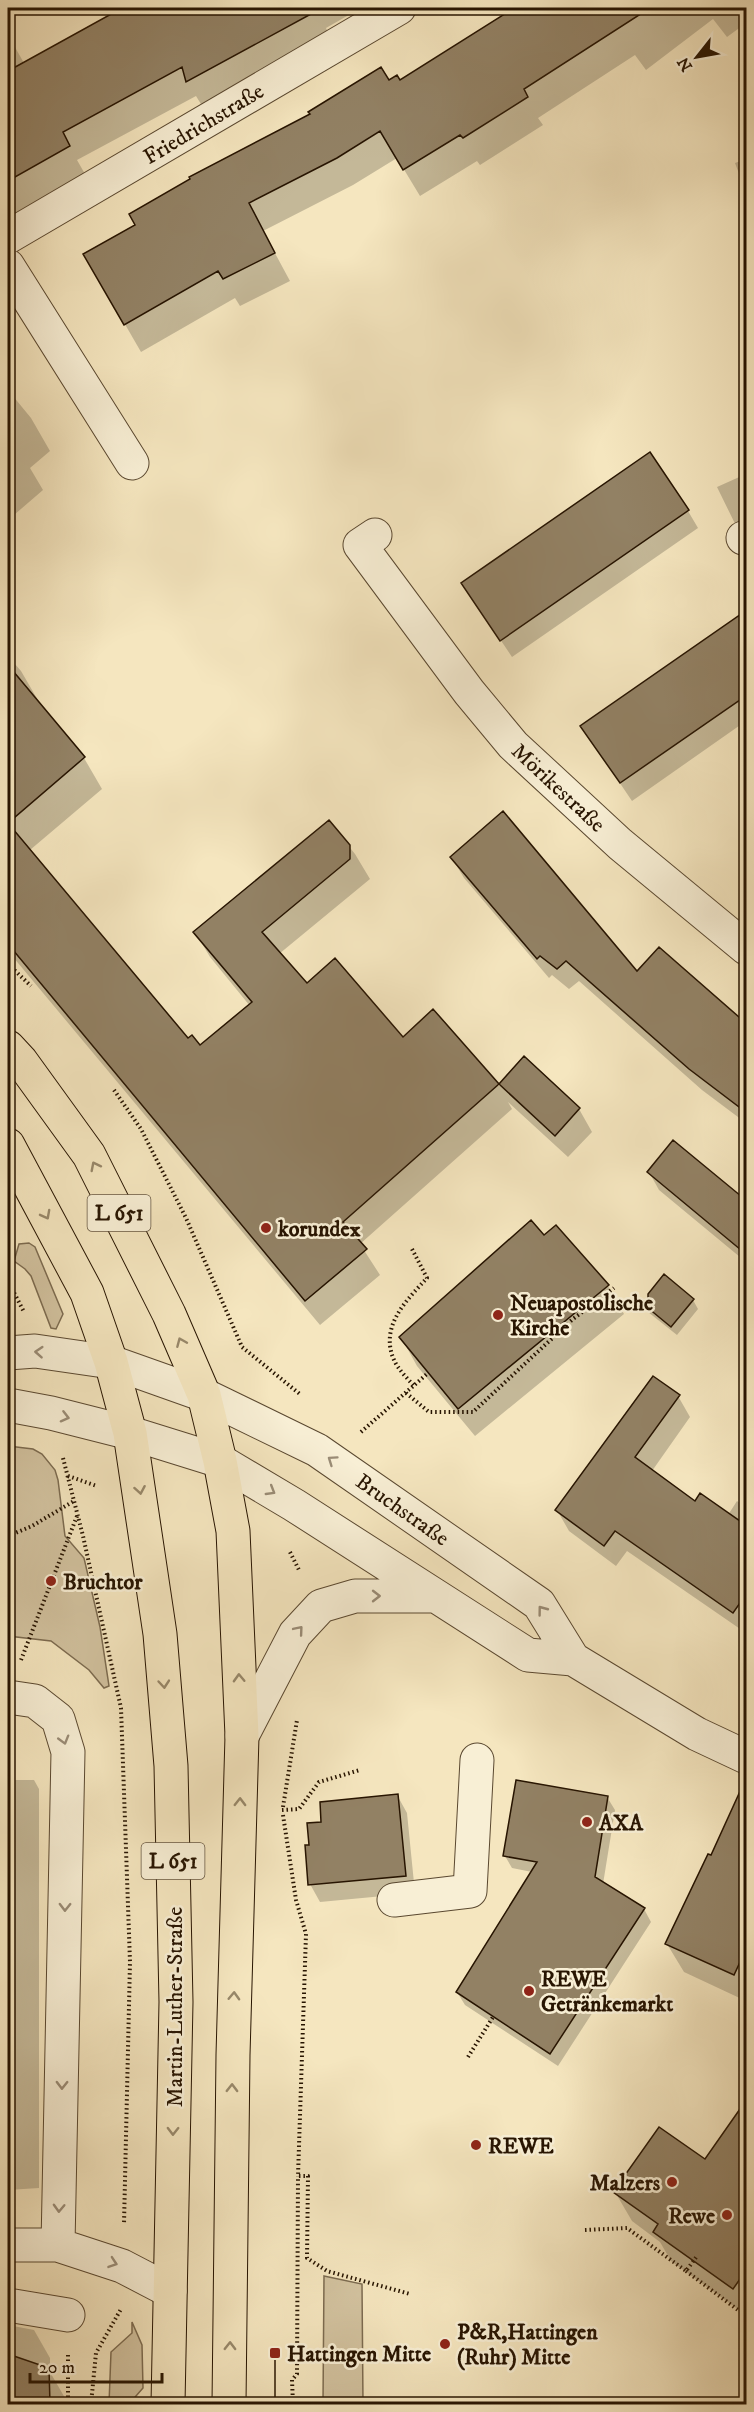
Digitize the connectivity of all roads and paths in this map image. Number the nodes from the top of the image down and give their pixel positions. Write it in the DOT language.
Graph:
graph roads {
  1 [pos="399,8"];
  2 [pos="8,237"];
  3 [pos="8,266"];
  4 [pos="132,463"];
  5 [pos="375,535"];
  6 [pos="747,948"];
  7 [pos="8,964"];
  8 [pos="31,986"];
  9 [pos="8,1047"];
  10 [pos="114,1090"];
  11 [pos="8,1145"];
  12 [pos="412,1250"];
  13 [pos="8,1281"];
  14 [pos="614,1288"];
  15 [pos="27,1319"];
  16 [pos="8,1353"];
  17 [pos="111,1362"];
  18 [pos="428,1373"];
  19 [pos="414,1386"];
  20 [pos="406,1393"];
  21 [pos="204,1395"];
  22 [pos="310,1402"];
  23 [pos="8,1406"];
  24 [pos="130,1433"];
  25 [pos="359,1435"];
  26 [pos="60,1449"];
  27 [pos="220,1461"];
  28 [pos="68,1476"];
  29 [pos="99,1487"];
  30 [pos="74,1501"];
  31 [pos="78,1515"];
  32 [pos="8,1536"];
  33 [pos="289,1549"];
  34 [pos="304,1579"];
  35 [pos="433,1596"];
  36 [pos="30,1634"];
  37 [pos="573,1659"];
  38 [pos="8,1697"];
  39 [pos="299,1713"];
  40 [pos="242,1736"];
  41 [pos="747,1757"];
  42 [pos="477,1760"];
  43 [pos="360,1770"];
  44 [pos="282,1810"];
  45 [pos="394,1900"];
  46 [pos="493,2017"];
  47 [pos="468,2057"];
  48 [pos="298,2176"];
  49 [pos="585,2230"];
  50 [pos="58,2244"];
  51 [pos="8,2245"];
  52 [pos="697,2256"];
  53 [pos="122,2266"];
  54 [pos="686,2271"];
  55 [pos="170,2291"];
  56 [pos="410,2294"];
  57 [pos="8,2305"];
  58 [pos="68,2315"];
  59 [pos="747,2316"];
  60 [pos="69,2404"];
  61 [pos="91,2404"];
  62 [pos="167,2404"];
  63 [pos="229,2404"];
  64 [pos="293,2404"];
  1 -- 2 [label="street, Friedrichstraße"];
  3 -- 4 [label="street"];
  5 -- 6 [label="street, Mörikestraße"];
  7 -- 8 [label="path"];
  21 -- 9 [label="main road, L 651, one-way"];
  10 -- 22 [label="path"];
  11 -- 17 [label="main road, Martin-Luther-Straße / L 651, one-way"];
  12 -- 19 [label="path"];
  13 -- 15 [label="path"];
  14 -- 20 [label="path"];
  17 -- 16 [label="street, one-way"];
  17 -- 21 [label="street"];
  17 -- 24 [label="main road, Martin-Luther-Straße / L 651"];
  18 -- 19 [label="path"];
  19 -- 20 [label="path"];
  20 -- 25 [label="path"];
  21 -- 27 [label="main road, L 651"];
  37 -- 21 [label="street, Bruchstraße, one-way"];
  23 -- 24 [label="street, one-way"];
  24 -- 27 [label="street"];
  24 -- 55 [label="main road, Martin-Luther-Straße / L 651, one-way"];
  26 -- 28 [label="path"];
  27 -- 35 [label="street, Bruchstraße, one-way"];
  40 -- 27 [label="main road, L 651, one-way"];
  28 -- 29 [label="path"];
  28 -- 30 [label="path"];
  30 -- 31 [label="path"];
  30 -- 32 [label="path"];
  31 -- 36 [label="path"];
  31 -- 53 [label="path"];
  33 -- 34 [label="path"];
  35 -- 37 [label="street, Bruchstraße"];
  40 -- 35 [label="street, one-way"];
  37 -- 41 [label="street, Bruchstraße"];
  38 -- 50 [label="street, one-way"];
  39 -- 44 [label="path"];
  63 -- 40 [label="main road, L 651, one-way"];
  42 -- 45 [label="street"];
  43 -- 44 [label="path"];
  44 -- 48 [label="path"];
  46 -- 47 [label="path"];
  48 -- 56 [label="path"];
  48 -- 64 [label="path"];
  49 -- 54 [label="path"];
  50 -- 51 [label="street"];
  50 -- 53 [label="street, one-way"];
  52 -- 54 [label="path"];
  53 -- 55 [label="street"];
  53 -- 61 [label="path"];
  54 -- 59 [label="path"];
  55 -- 62 [label="main road, Martin-Luther-Straße / L 651"];
  57 -- 58 [label="street"];
  58 -- 60 [label="path"];
}
